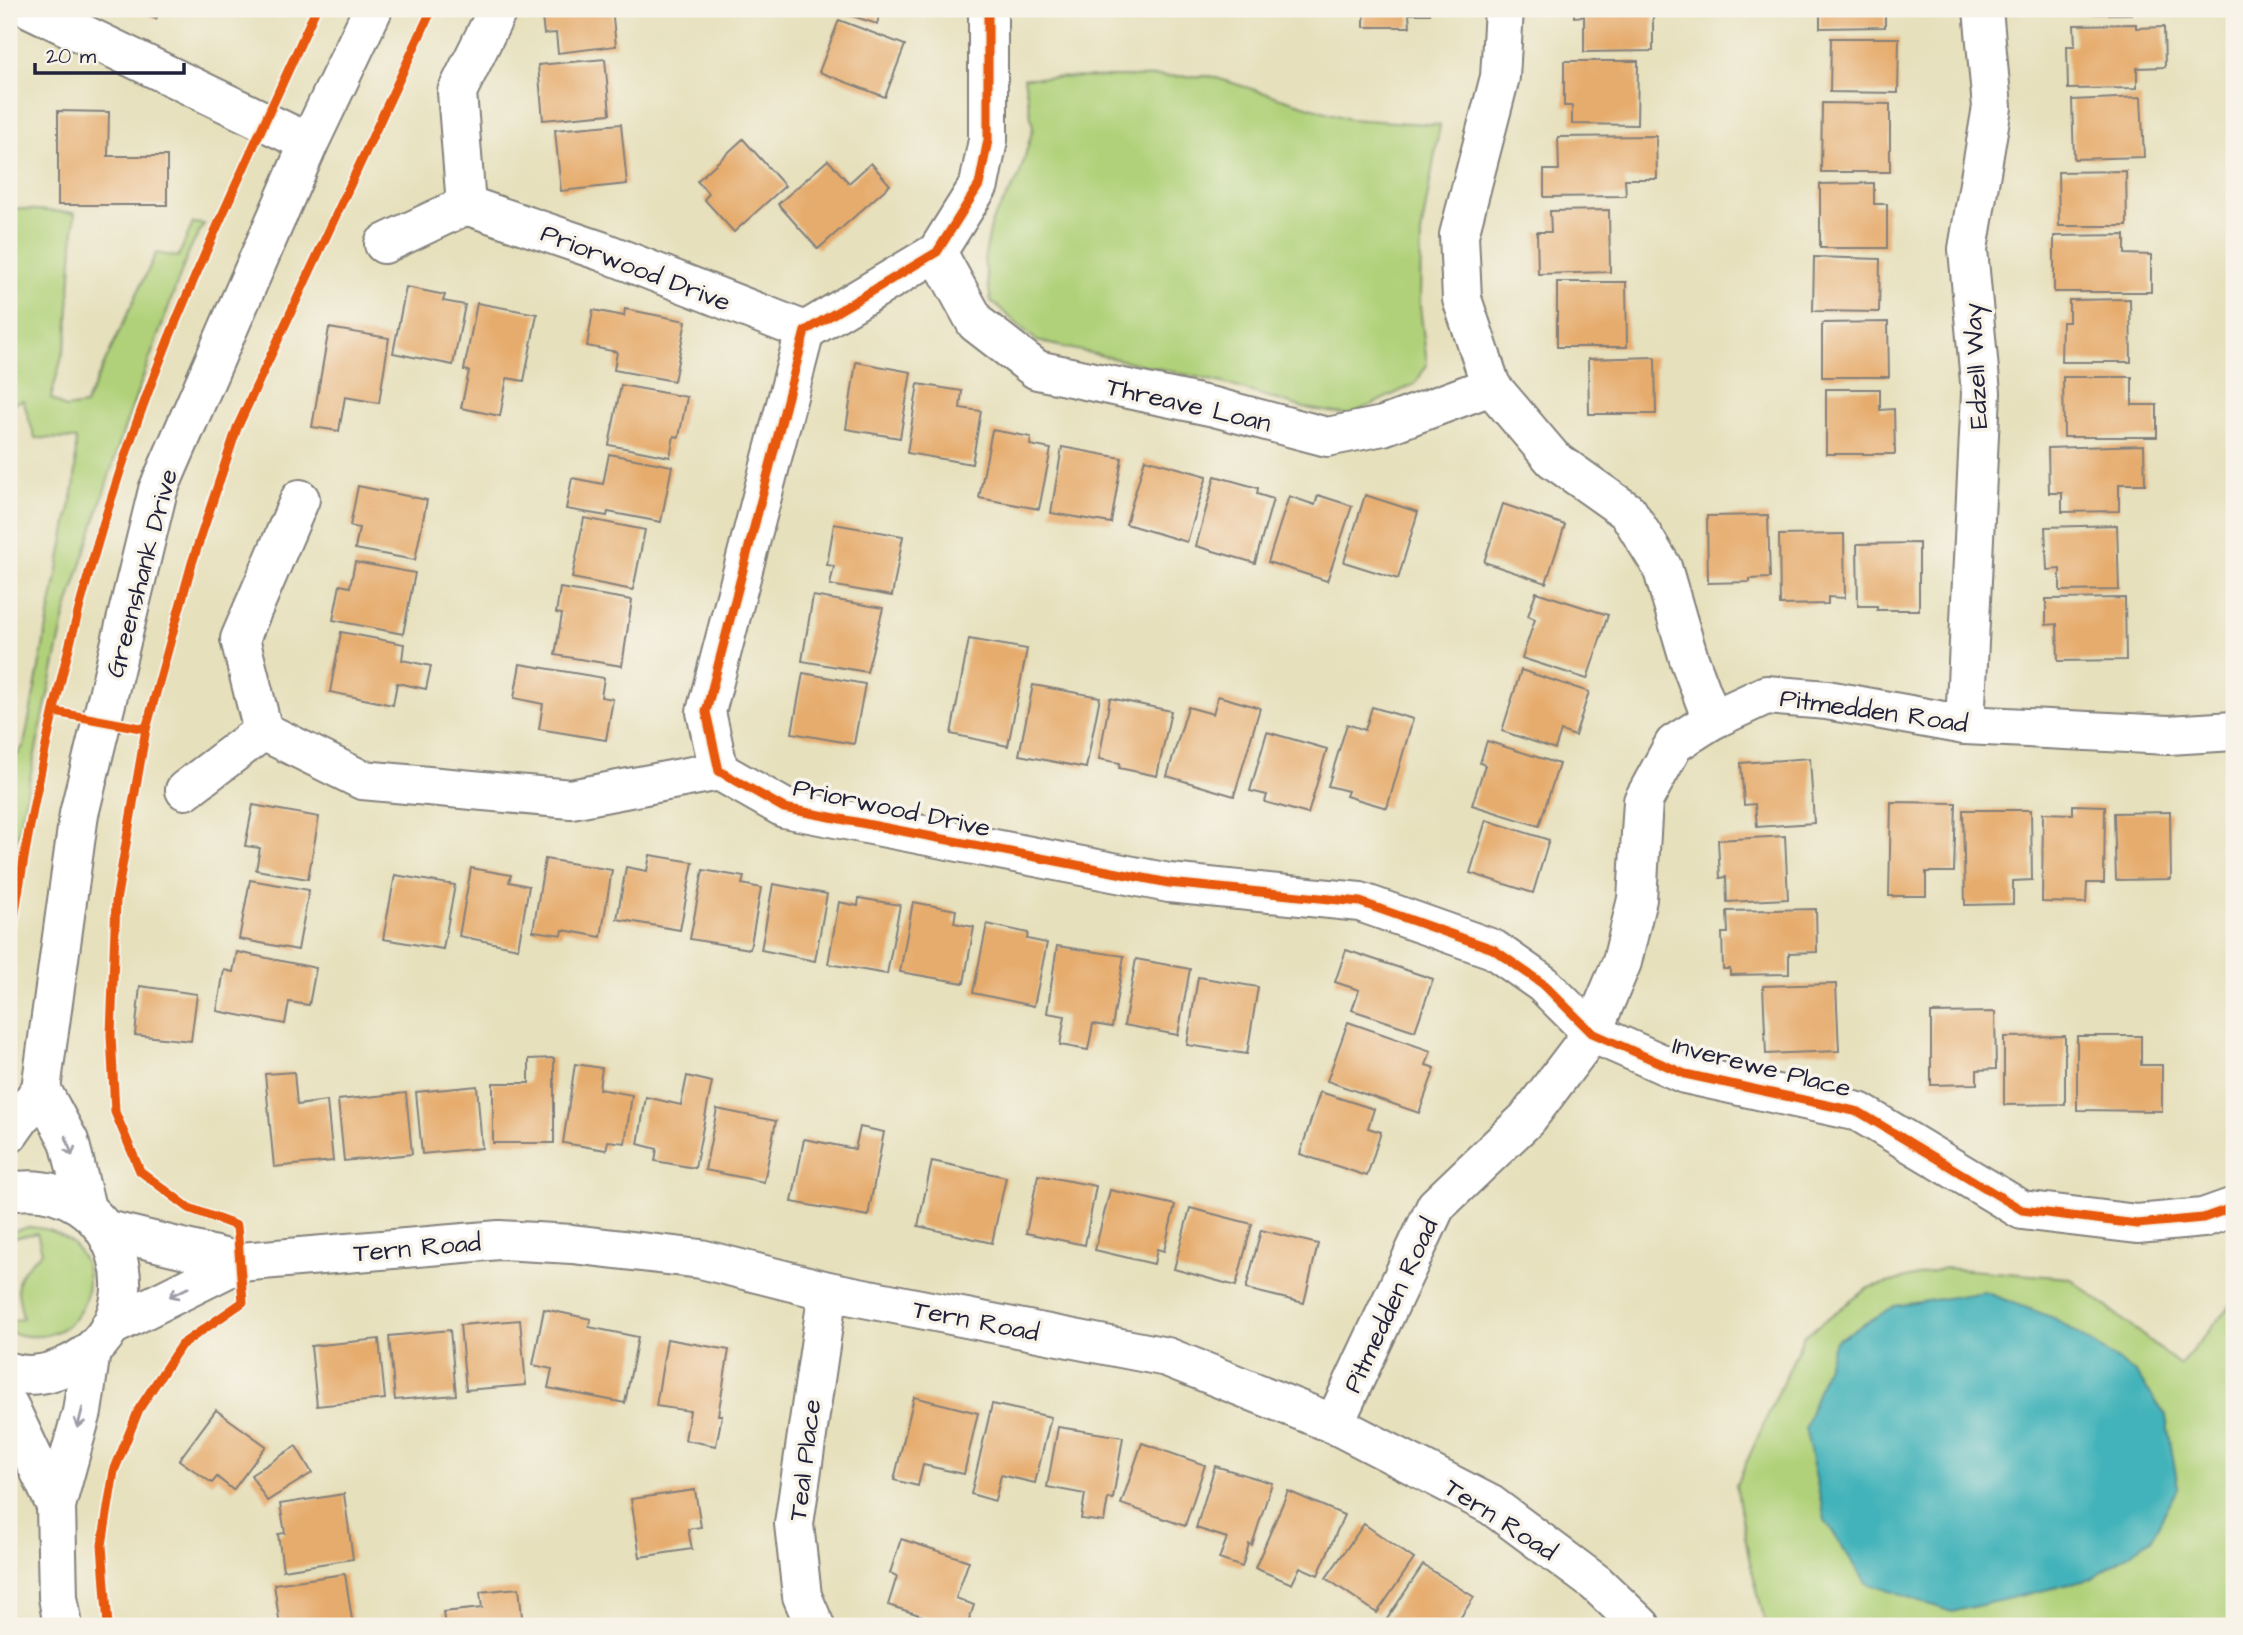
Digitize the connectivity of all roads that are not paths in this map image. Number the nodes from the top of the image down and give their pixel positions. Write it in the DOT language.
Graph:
graph roads {
  1 [pos="30,9"];
  2 [pos="373,9"];
  3 [pos="498,9"];
  4 [pos="988,9"];
  5 [pos="1504,9"];
  6 [pos="1983,9"];
  7 [pos="309,143"];
  8 [pos="466,205"];
  9 [pos="384,244"];
  10 [pos="937,252"];
  11 [pos="805,331"];
  12 [pos="1491,386"];
  13 [pos="300,499"];
  14 [pos="1712,720"];
  15 [pos="1965,725"];
  16 [pos="262,731"];
  17 [pos="2234,731"];
  18 [pos="719,771"];
  19 [pos="185,790"];
  20 [pos="1592,1033"];
  21 [pos="41,1089"];
  22 [pos="9,1134"];
  23 [pos="9,1192"];
  24 [pos="2234,1207"];
  25 [pos="96,1219"];
  26 [pos="240,1262"];
  27 [pos="828,1291"];
  28 [pos="100,1339"];
  29 [pos="9,1372"];
  30 [pos="9,1406"];
  31 [pos="1334,1424"];
  32 [pos="56,1506"];
  33 [pos="63,1626"];
  34 [pos="815,1626"];
  35 [pos="1640,1626"];
  1 -- 7 [label="street"];
  2 -- 7 [label="street, Greenshank Drive"];
  3 -- 8 [label="street"];
  4 -- 10 [label="street"];
  5 -- 12 [label="street"];
  6 -- 15 [label="street, Edzell Way"];
  7 -- 21 [label="street, Greenshank Drive"];
  8 -- 9 [label="street"];
  8 -- 11 [label="street, Priorwood Drive"];
  10 -- 11 [label="street"];
  10 -- 12 [label="street, Threave Loan"];
  11 -- 18 [label="street"];
  12 -- 14 [label="street"];
  13 -- 16 [label="street"];
  14 -- 15 [label="street, Pitmedden Road"];
  14 -- 20 [label="street, Pitmedden Road"];
  15 -- 17 [label="street, Pitmedden Road"];
  16 -- 18 [label="street"];
  16 -- 19 [label="street"];
  18 -- 20 [label="street, Priorwood Drive"];
  20 -- 24 [label="street, Inverewe Place"];
  20 -- 31 [label="street, Pitmedden Road"];
  21 -- 22 [label="street, Greenshank Drive"];
  21 -- 25 [label="street, one-way"];
  23 -- 25 [label="street, Tern Road"];
  25 -- 26 [label="street, Tern Road"];
  25 -- 28 [label="street"];
  26 -- 27 [label="street, Tern Road"];
  26 -- 28 [label="street, Tern Road, one-way"];
  27 -- 31 [label="street, Tern Road"];
  27 -- 34 [label="street, Teal Place"];
  28 -- 29 [label="street, Tern Road"];
  28 -- 32 [label="street, one-way"];
  30 -- 32 [label="street"];
  31 -- 35 [label="street, Tern Road"];
  32 -- 33 [label="street"];
}
